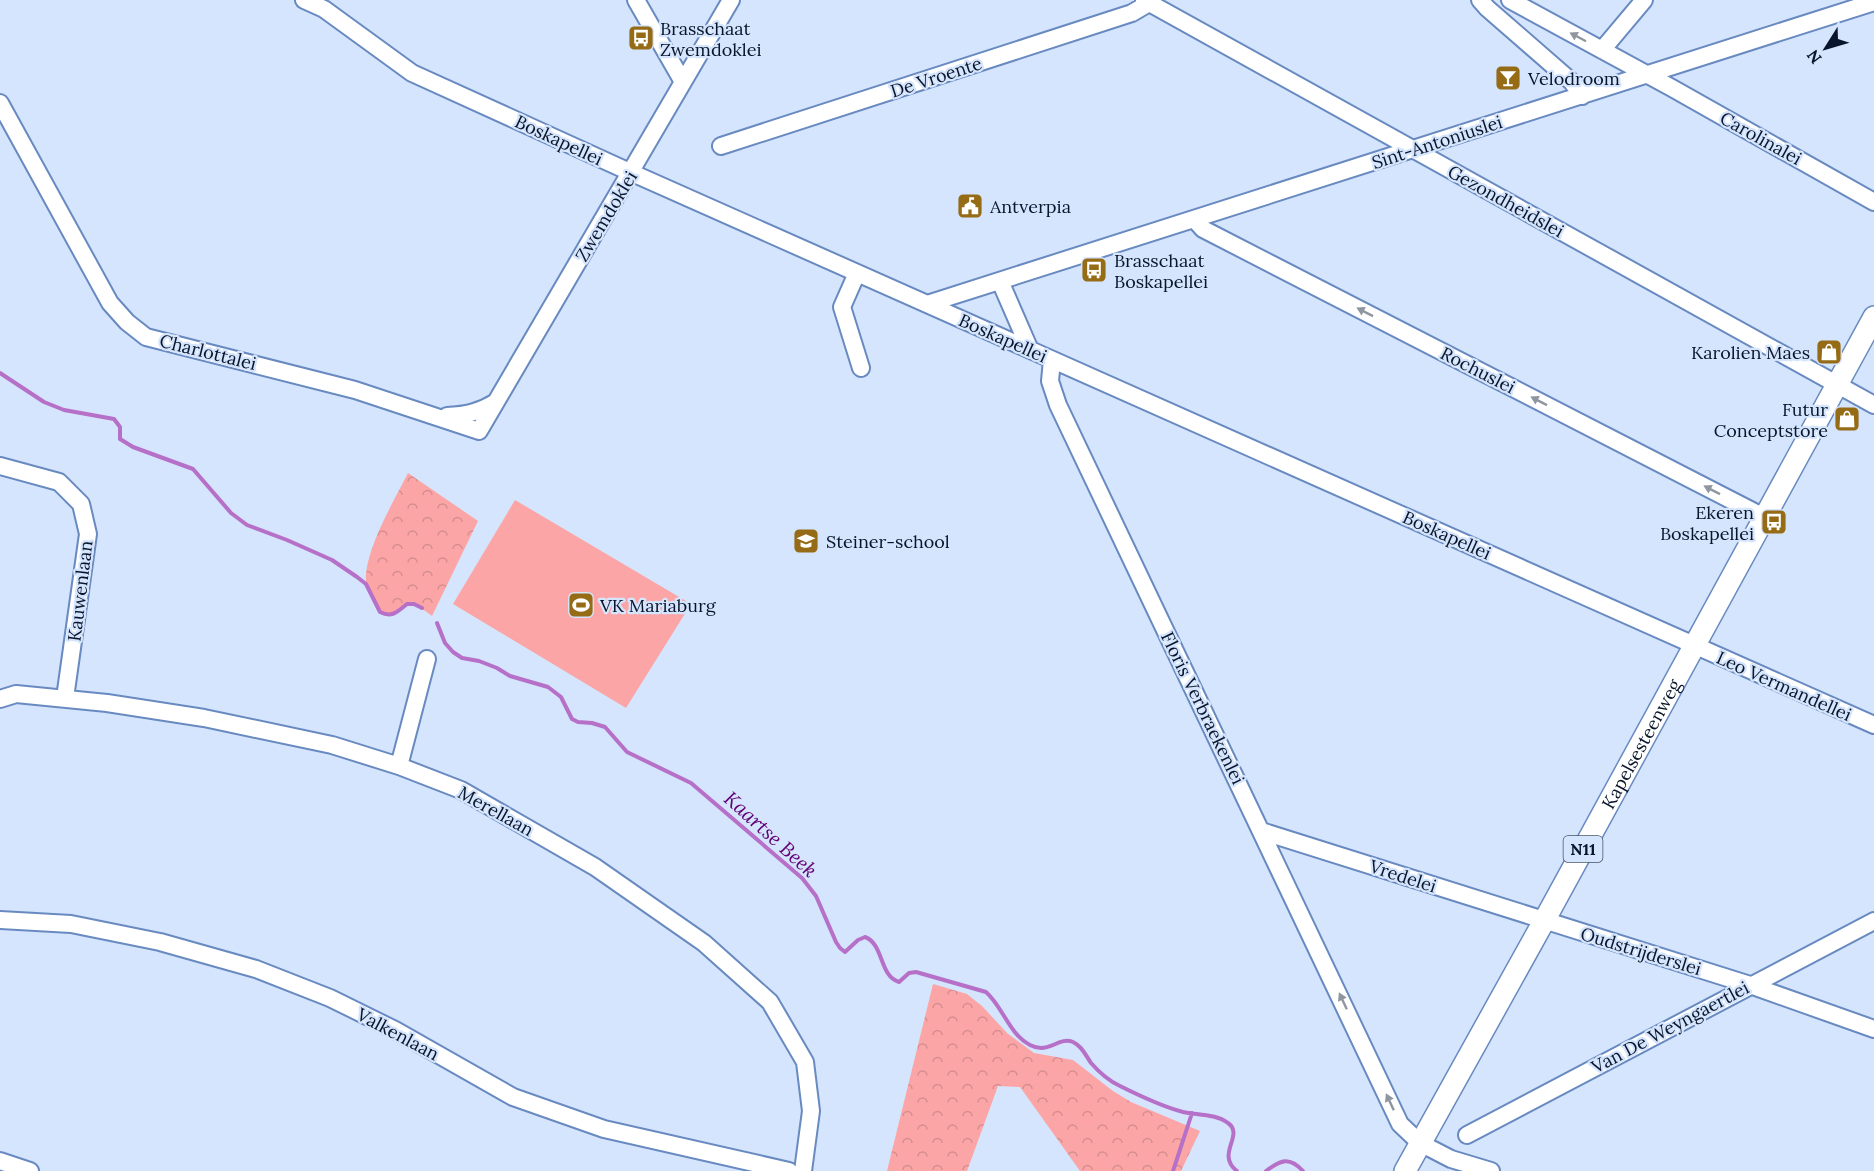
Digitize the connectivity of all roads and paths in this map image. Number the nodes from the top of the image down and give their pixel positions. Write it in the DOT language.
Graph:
graph roads {
  1 [pos="304,0"];
  2 [pos="636,0"];
  3 [pos="731,0"];
  4 [pos="1480,0"];
  5 [pos="1510,0"];
  6 [pos="1644,0"];
  7 [pos="1874,2"];
  8 [pos="1157,3"];
  9 [pos="1602,50"];
  10 [pos="1647,75"];
  11 [pos="684,82"];
  12 [pos="1582,96"];
  13 [pos="0,103"];
  14 [pos="721,146"];
  15 [pos="1412,150"];
  16 [pos="632,172"];
  17 [pos="1874,202"];
  18 [pos="1194,219"];
  19 [pos="857,273"];
  20 [pos="1000,281"];
  21 [pos="927,304"];
  22 [pos="1874,317"];
  23 [pos="1030,350"];
  24 [pos="1052,360"];
  25 [pos="861,368"];
  26 [pos="1837,384"];
  27 [pos="497,401"];
  28 [pos="1874,405"];
  29 [pos="464,420"];
  30 [pos="479,431"];
  31 [pos="0,466"];
  32 [pos="1764,517"];
  33 [pos="1695,644"];
  34 [pos="427,659"];
  35 [pos="65,698"];
  36 [pos="0,699"];
  37 [pos="1874,725"];
  38 [pos="399,766"];
  39 [pos="1262,831"];
  40 [pos="0,920"];
  41 [pos="1544,921"];
  42 [pos="1874,921"];
  43 [pos="1750,985"];
  44 [pos="1874,1029"];
  45 [pos="1467,1135"];
  46 [pos="1420,1143"];
  47 [pos="0,1161"];
  48 [pos="30,1171"];
  49 [pos="789,1171"];
  50 [pos="803,1171"];
  51 [pos="1405,1171"];
  52 [pos="1491,1171"];
  1 -- 16 [label="street, Boskapellei"];
  2 -- 11 [label="street"];
  3 -- 11 [label="street, Zwemdoklei"];
  4 -- 12 [label="street"];
  9 -- 5 [label="street, Carolinalei, one-way"];
  6 -- 9 [label="street"];
  7 -- 10 [label="street, Sint-Antoniuslei"];
  8 -- 14 [label="street, De Vroente"];
  8 -- 15 [label="street, Gezondheidslei"];
  9 -- 10 [label="street, Carolinalei"];
  10 -- 12 [label="street, Sint-Antoniuslei"];
  10 -- 17 [label="street, Carolinalei"];
  11 -- 16 [label="street, Zwemdoklei"];
  12 -- 15 [label="street, Sint-Antoniuslei"];
  13 -- 29 [label="street, Charlottalei"];
  15 -- 18 [label="street, Sint-Antoniuslei"];
  15 -- 26 [label="street, Gezondheidslei"];
  16 -- 19 [label="street, Boskapellei"];
  16 -- 27 [label="street, Zwemdoklei"];
  18 -- 20 [label="street, Sint-Antoniuslei"];
  32 -- 18 [label="street, Rochuslei, one-way"];
  19 -- 21 [label="street, Boskapellei"];
  19 -- 25 [label="street"];
  20 -- 21 [label="street, Sint-Antoniuslei"];
  20 -- 23 [label="street"];
  21 -- 23 [label="street, Boskapellei"];
  22 -- 26 [label="main road, Kapelsesteenweg / N11"];
  23 -- 24 [label="street, Boskapellei"];
  24 -- 33 [label="street, Boskapellei"];
  24 -- 39 [label="street, Floris Verbraekenlei"];
  26 -- 28 [label="street, Gezondheidslei"];
  26 -- 32 [label="main road, Kapelsesteenweg / N11"];
  27 -- 29 [label="street, Charlottalei"];
  27 -- 30 [label="street, Zwemdoklei"];
  29 -- 30 [label="street, Charlottalei"];
  31 -- 35 [label="street, Kauwenlaan"];
  32 -- 33 [label="main road, Kapelsesteenweg / N11"];
  33 -- 37 [label="street, Leo Vermandellei"];
  33 -- 41 [label="main road, Kapelsesteenweg / N11"];
  34 -- 38 [label="street"];
  35 -- 36 [label="street, Merellaan"];
  35 -- 38 [label="street, Merellaan"];
  38 -- 50 [label="street, Merellaan"];
  39 -- 41 [label="street, Vredelei"];
  46 -- 39 [label="street, Floris Verbraekenlei, one-way"];
  40 -- 49 [label="street, Valkenlaan"];
  41 -- 43 [label="street, Oudstrijderslei"];
  41 -- 46 [label="main road, Kapelsesteenweg / N11"];
  42 -- 43 [label="street, Van De Weyngaertlei"];
  43 -- 44 [label="street, Oudstrijderslei"];
  43 -- 45 [label="street, Van De Weyngaertlei"];
  46 -- 51 [label="main road, Kapelsesteenweg / N11"];
  46 -- 52 [label="street, Floris Verbraekenlei"];
  47 -- 48 [label="street"];
}
